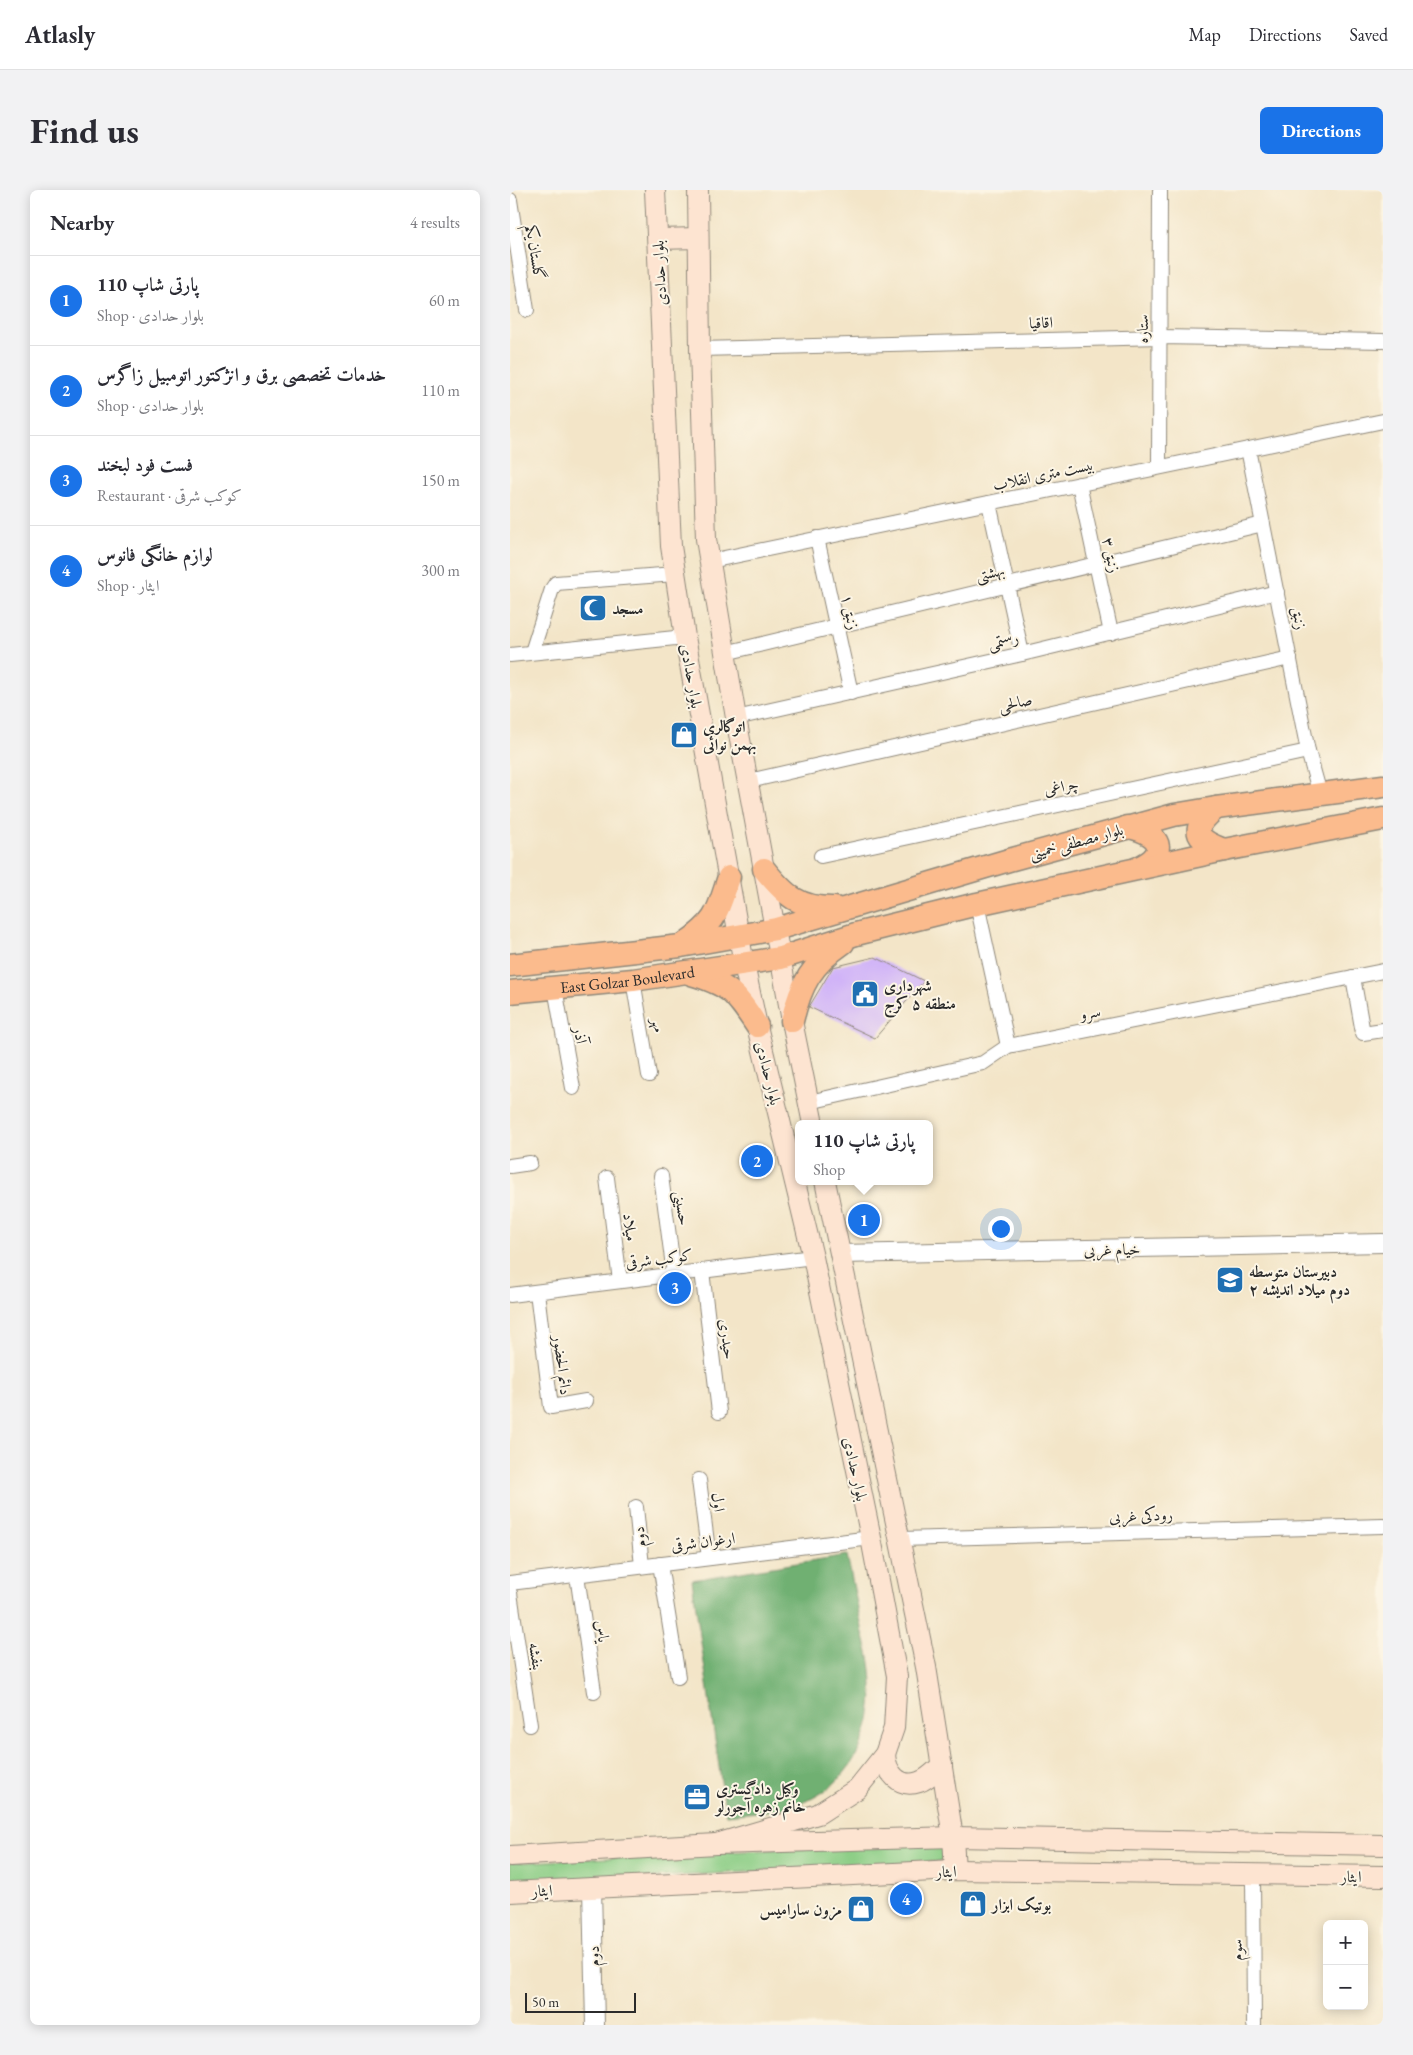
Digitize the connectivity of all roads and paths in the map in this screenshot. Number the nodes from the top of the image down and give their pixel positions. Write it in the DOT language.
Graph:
graph roads {
  1 [pos="655,190"];
  2 [pos="698,190"];
  3 [pos="1160,190"];
  4 [pos="510,200"];
  5 [pos="698,238"];
  6 [pos="658,239"];
  7 [pos="528,310"];
  8 [pos="1160,337"];
  9 [pos="1383,341"];
  10 [pos="700,349"];
  11 [pos="1383,421"];
  12 [pos="1248,449"];
  13 [pos="1159,467"];
  14 [pos="1079,484"];
  15 [pos="989,503"];
  16 [pos="1263,524"];
  17 [pos="817,538"];
  18 [pos="710,560"];
  19 [pos="1096,565"];
  20 [pos="675,574"];
  21 [pos="1007,586"];
  22 [pos="1276,592"];
  23 [pos="835,626"];
  24 [pos="1111,633"];
  25 [pos="685,637"];
  26 [pos="532,652"];
  27 [pos="726,653"];
  28 [pos="1022,654"];
  29 [pos="510,655"];
  30 [pos="1290,658"];
  31 [pos="851,693"];
  32 [pos="736,718"];
  33 [pos="1308,751"];
  34 [pos="749,781"];
  35 [pos="1383,786"];
  36 [pos="1320,794"];
  37 [pos="1216,808"];
  38 [pos="1383,819"];
  39 [pos="1127,827"];
  40 [pos="1224,850"];
  41 [pos="821,856"];
  42 [pos="1138,868"];
  43 [pos="764,869"];
  44 [pos="729,877"];
  45 [pos="977,904"];
  46 [pos="851,907"];
  47 [pos="776,929"];
  48 [pos="856,934"];
  49 [pos="739,935"];
  50 [pos="681,946"];
  51 [pos="781,958"];
  52 [pos="744,964"];
  53 [pos="510,965"];
  54 [pos="1383,971"];
  55 [pos="687,973"];
  56 [pos="1353,977"];
  57 [pos="633,980"];
  58 [pos="555,988"];
  59 [pos="510,992"];
  60 [pos="792,1021"];
  61 [pos="757,1026"];
  62 [pos="1383,1030"];
  63 [pos="1008,1046"];
  64 [pos="649,1075"];
  65 [pos="573,1088"];
  66 [pos="808,1102"];
  67 [pos="812,1120"];
  68 [pos="530,1163"];
  69 [pos="510,1166"];
  70 [pos="661,1176"];
  71 [pos="607,1178"];
  72 [pos="795,1183"];
  73 [pos="796,1185"];
  74 [pos="826,1185"];
  75 [pos="1383,1243"];
  76 [pos="840,1254"];
  77 [pos="813,1257"];
  78 [pos="702,1271"];
  79 [pos="674,1274"];
  80 [pos="620,1281"];
  81 [pos="537,1292"];
  82 [pos="510,1295"];
  83 [pos="586,1401"];
  84 [pos="720,1412"];
  85 [pos="699,1480"];
  86 [pos="636,1507"];
  87 [pos="1383,1526"];
  88 [pos="871,1538"];
  89 [pos="900,1539"];
  90 [pos="709,1558"];
  91 [pos="660,1564"];
  92 [pos="642,1566"];
  93 [pos="577,1575"];
  94 [pos="510,1583"];
  95 [pos="510,1593"];
  96 [pos="678,1677"];
  97 [pos="594,1692"];
  98 [pos="530,1724"];
  99 [pos="885,1754"];
  100 [pos="942,1765"];
  101 [pos="953,1836"];
  102 [pos="716,1844"];
  103 [pos="1383,1845"];
  104 [pos="510,1856"];
  105 [pos="954,1870"];
  106 [pos="1253,1874"];
  107 [pos="1383,1876"];
  108 [pos="592,1887"];
  109 [pos="510,1892"];
  110 [pos="595,2025"];
  111 [pos="1254,2025"];
  1 -- 6 [label="main road, بلوار حدادی"];
  2 -- 5 [label="main road, بلوار حدادی"];
  3 -- 8 [label="street, ستاره"];
  4 -- 7 [label="street, گلستان یکم"];
  5 -- 6 [label="main road"];
  5 -- 10 [label="main road, بلوار حدادی"];
  6 -- 20 [label="main road, بلوار حدادی"];
  8 -- 9 [label="street, اقاقیا"];
  8 -- 10 [label="street, اقاقیا"];
  8 -- 13 [label="street, ستاره"];
  10 -- 18 [label="main road, بلوار حدادی"];
  11 -- 12 [label="street, بیست متری انقلاب"];
  12 -- 13 [label="street, بیست متری انقلاب"];
  12 -- 16 [label="street, زنبق"];
  13 -- 14 [label="street, بیست متری انقلاب"];
  14 -- 15 [label="street, بیست متری انقلاب"];
  14 -- 19 [label="street, زنبق ۳"];
  15 -- 17 [label="street, بیست متری انقلاب"];
  15 -- 21 [label="street"];
  16 -- 19 [label="street, بهشتی"];
  16 -- 22 [label="street, زنبق"];
  17 -- 18 [label="street, بیست متری انقلاب"];
  17 -- 23 [label="street, زنبق ۱"];
  18 -- 27 [label="main road, بلوار حدادی"];
  19 -- 21 [label="street, بهشتی"];
  19 -- 24 [label="street, زنبق ۳"];
  20 -- 25 [label="main road, بلوار حدادی"];
  20 -- 26 [label="street"];
  21 -- 23 [label="street, بهشتی"];
  21 -- 28 [label="street"];
  22 -- 24 [label="street, رستمی"];
  22 -- 30 [label="street, زنبق"];
  23 -- 27 [label="street, بهشتی"];
  23 -- 31 [label="street, زنبق ۱"];
  24 -- 28 [label="street, رستمی"];
  25 -- 26 [label="street"];
  25 -- 44 [label="main road, بلوار حدادی"];
  26 -- 29 [label="street"];
  27 -- 32 [label="main road, بلوار حدادی"];
  28 -- 31 [label="street, رستمی"];
  30 -- 33 [label="street, زنبق"];
  30 -- 34 [label="street, صالحی"];
  31 -- 32 [label="street, رستمی"];
  32 -- 34 [label="main road, بلوار حدادی"];
  33 -- 36 [label="street, زنبق"];
  33 -- 41 [label="street, چراغی"];
  34 -- 43 [label="main road, بلوار حدادی"];
  35 -- 36 [label="main road, بلوار مصطفی خمینی"];
  36 -- 37 [label="main road, بلوار مصطفی خمینی"];
  37 -- 39 [label="main road, بلوار مصطفی خمینی"];
  37 -- 40 [label="main road"];
  38 -- 40 [label="main road"];
  39 -- 42 [label="main road"];
  39 -- 46 [label="main road, بلوار مصطفی خمینی"];
  40 -- 42 [label="main road"];
  42 -- 45 [label="main road"];
  43 -- 46 [label="main road"];
  43 -- 47 [label="main road, بلوار حدادی"];
  44 -- 49 [label="main road, بلوار حدادی"];
  44 -- 50 [label="main road"];
  45 -- 48 [label="main road"];
  45 -- 63 [label="street"];
  46 -- 47 [label="main road, بلوار مصطفی خمینی"];
  47 -- 49 [label="main road, East Golzar Boulevard"];
  47 -- 51 [label="main road, بلوار حدادی"];
  48 -- 51 [label="main road"];
  48 -- 60 [label="main road"];
  49 -- 50 [label="main road, East Golzar Boulevard"];
  49 -- 52 [label="main road, بلوار حدادی"];
  50 -- 53 [label="main road, East Golzar Boulevard"];
  51 -- 52 [label="main road, East Golzar Boulevard"];
  51 -- 60 [label="main road, بلوار حدادی"];
  52 -- 55 [label="main road, East Golzar Boulevard"];
  52 -- 61 [label="main road, بلوار حدادی"];
  54 -- 56 [label="street, سرو"];
  55 -- 57 [label="main road, East Golzar Boulevard"];
  55 -- 61 [label="main road"];
  56 -- 62 [label="street"];
  56 -- 63 [label="street, سرو"];
  57 -- 58 [label="main road, East Golzar Boulevard"];
  57 -- 64 [label="street, مهر"];
  58 -- 59 [label="main road, East Golzar Boulevard"];
  58 -- 65 [label="street, آذر"];
  60 -- 66 [label="main road, بلوار حدادی"];
  61 -- 72 [label="main road, بلوار حدادی"];
  63 -- 66 [label="street, سرو"];
  66 -- 67 [label="main road, بلوار حدادی"];
  68 -- 69 [label="street"];
  70 -- 79 [label="street, حسینی"];
  71 -- 80 [label="street, میلاد"];
  73 -- 77 [label="main road, بلوار حدادی"];
  74 -- 76 [label="main road, بلوار حدادی"];
  75 -- 76 [label="street, خیام غربی"];
  76 -- 89 [label="main road, بلوار حدادی"];
  77 -- 78 [label="street, کوکب شرقی"];
  77 -- 88 [label="main road, بلوار حدادی"];
  78 -- 79 [label="street, کوکب شرقی"];
  78 -- 84 [label="street, حیدری"];
  79 -- 80 [label="street, کوکب شرقی"];
  80 -- 81 [label="street, کوکب شرقی"];
  81 -- 82 [label="street, کوکب شرقی"];
  81 -- 83 [label="street, دائم الحضور"];
  85 -- 90 [label="street, اول"];
  86 -- 92 [label="street, دوم"];
  87 -- 89 [label="street, رودکی غربی"];
  88 -- 90 [label="street, ارغوان شرقی"];
  88 -- 99 [label="main road, بلوار حدادی"];
  89 -- 100 [label="main road, بلوار حدادی"];
  90 -- 91 [label="street, ارغوان شرقی"];
  91 -- 92 [label="street, ارغوان شرقی"];
  91 -- 96 [label="street"];
  92 -- 93 [label="street, ارغوان شرقی"];
  93 -- 94 [label="street, ارغوان شرقی"];
  93 -- 97 [label="street, یاس"];
  95 -- 98 [label="street, بنفشه"];
  99 -- 100 [label="main road"];
  99 -- 102 [label="main road, بلوار حدادی"];
  100 -- 101 [label="main road, بلوار حدادی"];
  101 -- 102 [label="main road, ایثار"];
  101 -- 103 [label="main road, ایثار"];
  101 -- 105 [label="main road, بلوار حدادی"];
  102 -- 104 [label="main road, ایثار"];
  105 -- 106 [label="main road, ایثار"];
  105 -- 108 [label="main road, ایثار"];
  106 -- 107 [label="main road, ایثار"];
  106 -- 111 [label="street, سوم"];
  108 -- 109 [label="main road, ایثار"];
  108 -- 110 [label="street, دوم"];
}
